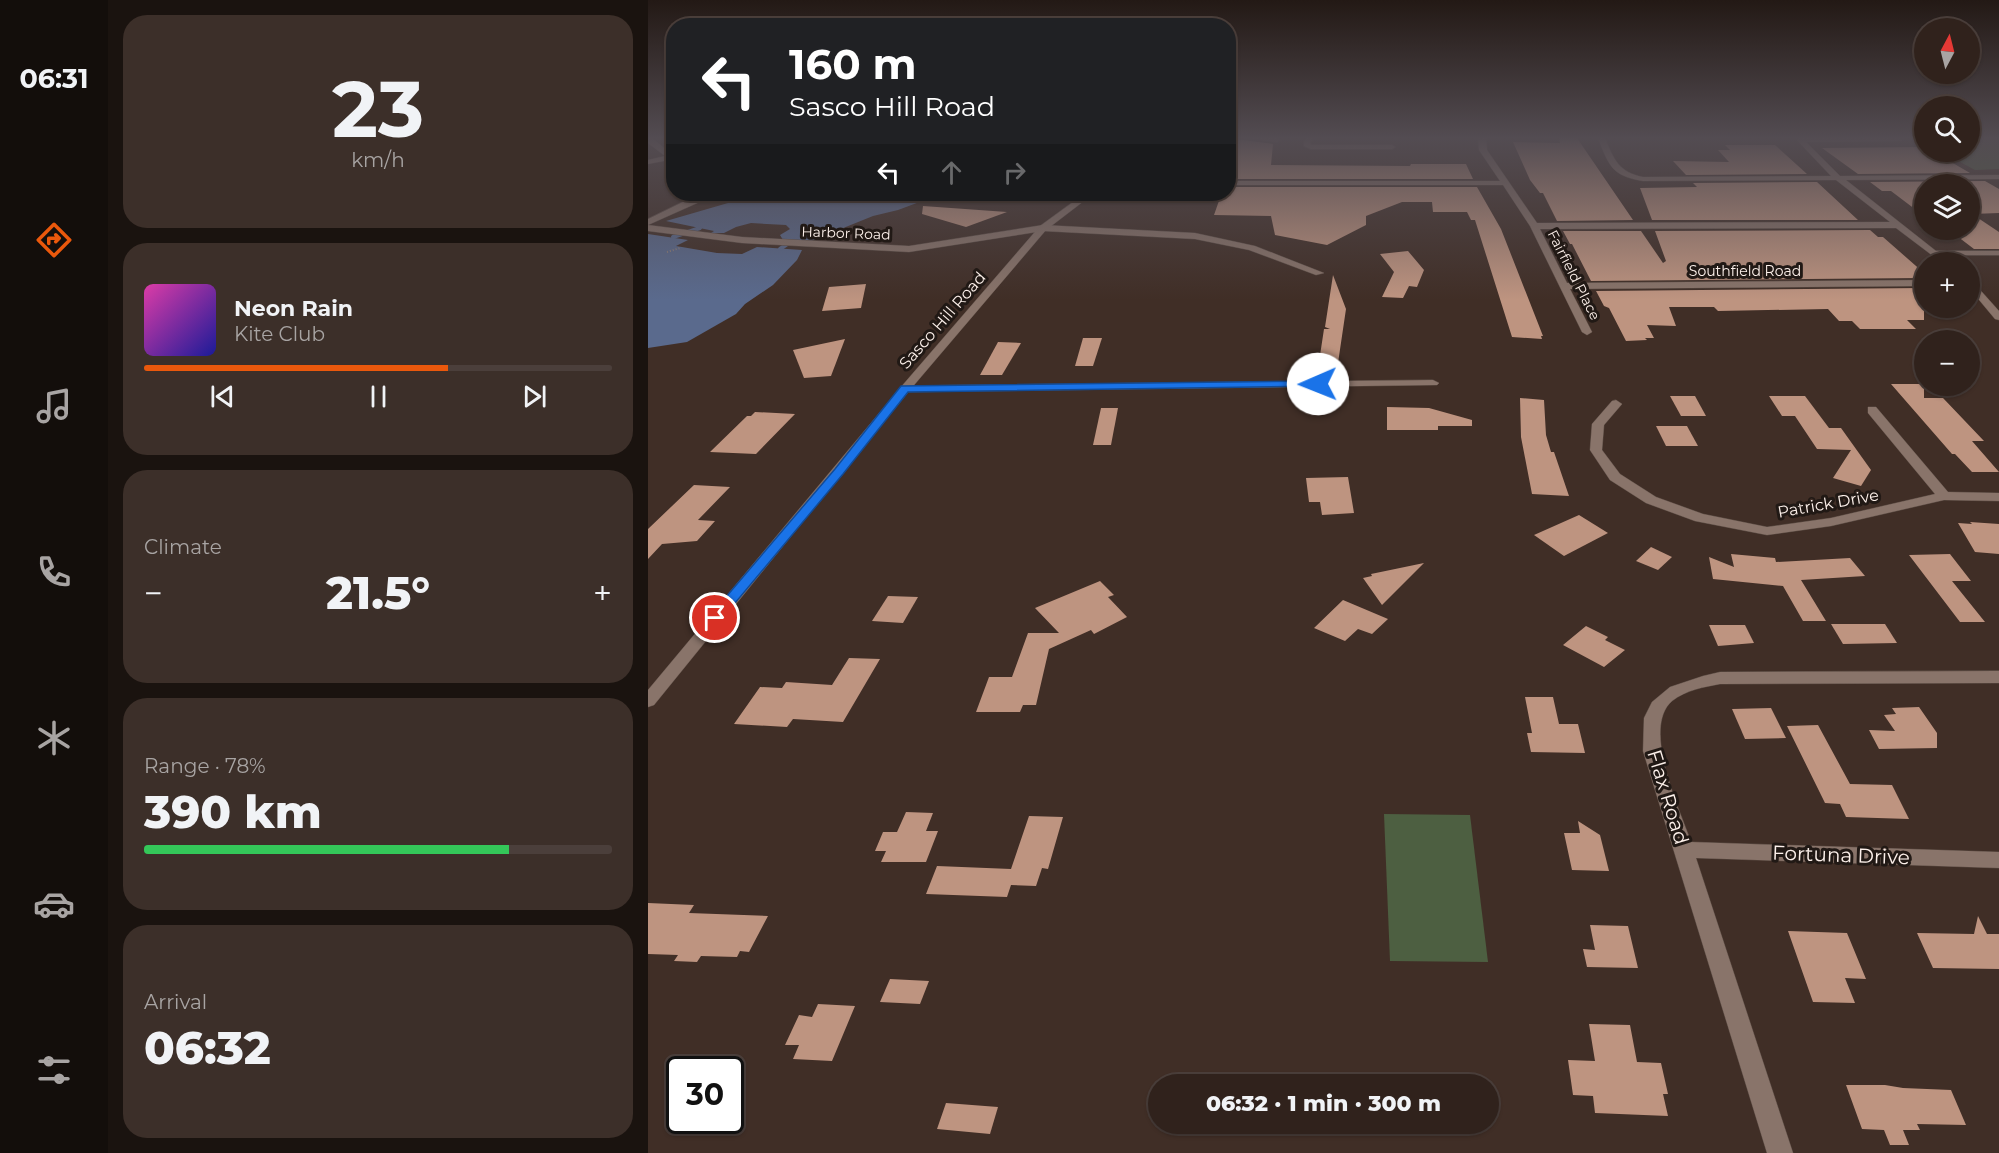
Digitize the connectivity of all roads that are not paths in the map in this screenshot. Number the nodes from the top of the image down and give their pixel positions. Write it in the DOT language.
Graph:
graph roads {
  1 [pos="1512,192"];
  2 [pos="1856,192"];
  3 [pos="694,201"];
  4 [pos="1078,201"];
  5 [pos="648,222"];
  6 [pos="1897,225"];
  7 [pos="1534,226"];
  8 [pos="648,228"];
  9 [pos="1043,228"];
  10 [pos="1933,252"];
  11 [pos="1980,253"];
  12 [pos="1999,253"];
  13 [pos="1319,273"];
  14 [pos="1914,283"];
  15 [pos="1565,286"];
  16 [pos="1980,295"];
  17 [pos="1999,317"];
  18 [pos="1587,332"];
  19 [pos="1433,383"];
  20 [pos="905,389"];
  21 [pos="1616,404"];
  22 [pos="1872,410"];
  23 [pos="1944,496"];
  24 [pos="1999,497"];
  25 [pos="1999,677"];
  26 [pos="648,701"];
  27 [pos="1684,850"];
  28 [pos="1999,860"];
  29 [pos="1779,1153"];
  1 -- 7 [label="street, Fairfield Place"];
  2 -- 6 [label="street"];
  3 -- 5 [label="street"];
  4 -- 9 [label="street, Sasco Hill Road"];
  6 -- 7 [label="street"];
  6 -- 10 [label="street"];
  7 -- 15 [label="street, Fairfield Place"];
  8 -- 9 [label="street, Harbor Road"];
  9 -- 13 [label="street, Harbor Road"];
  9 -- 20 [label="street, Sasco Hill Road"];
  11 -- 12 [label="lane"];
  14 -- 15 [label="street, Southfield Road"];
  15 -- 18 [label="street, Fairfield Place"];
  16 -- 17 [label="street"];
  19 -- 20 [label="street"];
  20 -- 26 [label="street, Sasco Hill Road"];
  21 -- 23 [label="street, Patrick Drive"];
  22 -- 23 [label="street"];
  23 -- 24 [label="street, Patrick Drive"];
  25 -- 27 [label="street, Flax Road"];
  27 -- 28 [label="street, Fortuna Drive"];
  27 -- 29 [label="street, Flax Road"];
}
